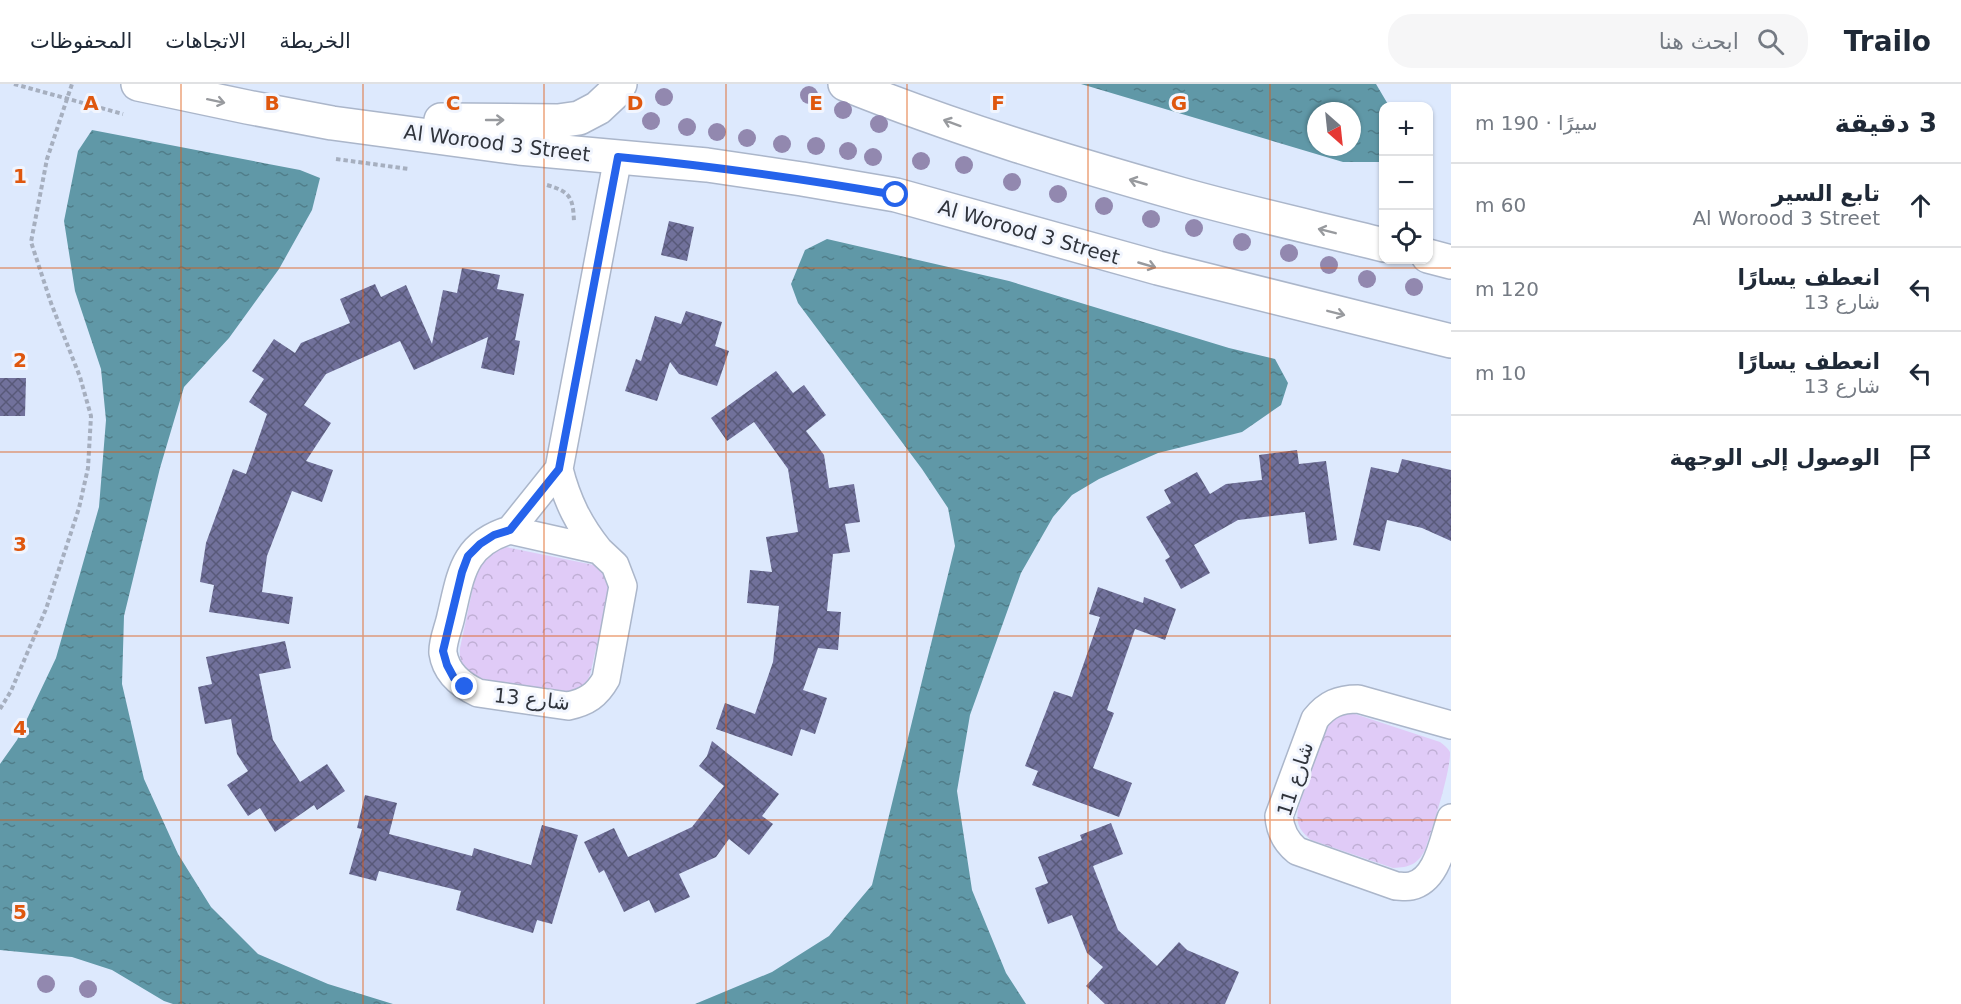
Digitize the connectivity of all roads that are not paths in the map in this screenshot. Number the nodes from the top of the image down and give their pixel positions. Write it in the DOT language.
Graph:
graph roads {
  1 [pos="138,84"];
  2 [pos="620,84"];
  3 [pos="845,84"];
  4 [pos="332,123"];
  5 [pos="618,157"];
  6 [pos="1379,244"];
  7 [pos="1433,257"];
  8 [pos="1451,262"];
  9 [pos="1451,341"];
  10 [pos="559,469"];
  11 [pos="510,530"];
  12 [pos="599,550"];
  13 [pos="1451,725"];
  14 [pos="1451,818"];
  15 [pos="1445,851"];
  1 -- 4 [label="street, Al Worood 3 Street, one-way"];
  4 -- 2 [label="street, one-way"];
  6 -- 3 [label="street, one-way"];
  4 -- 5 [label="street, Al Worood 3 Street"];
  5 -- 9 [label="street, Al Worood 3 Street, one-way"];
  5 -- 10 [label="street, شارع 13"];
  7 -- 8 [label="street"];
  10 -- 11 [label="street, شارع 13"];
  10 -- 12 [label="street, شارع 13"];
  11 -- 12 [label="street"];
  11 -- 12 [label="street, شارع 13"];
  13 -- 15 [label="street, شارع 11"];
  14 -- 15 [label="street, شارع 11"];
}
